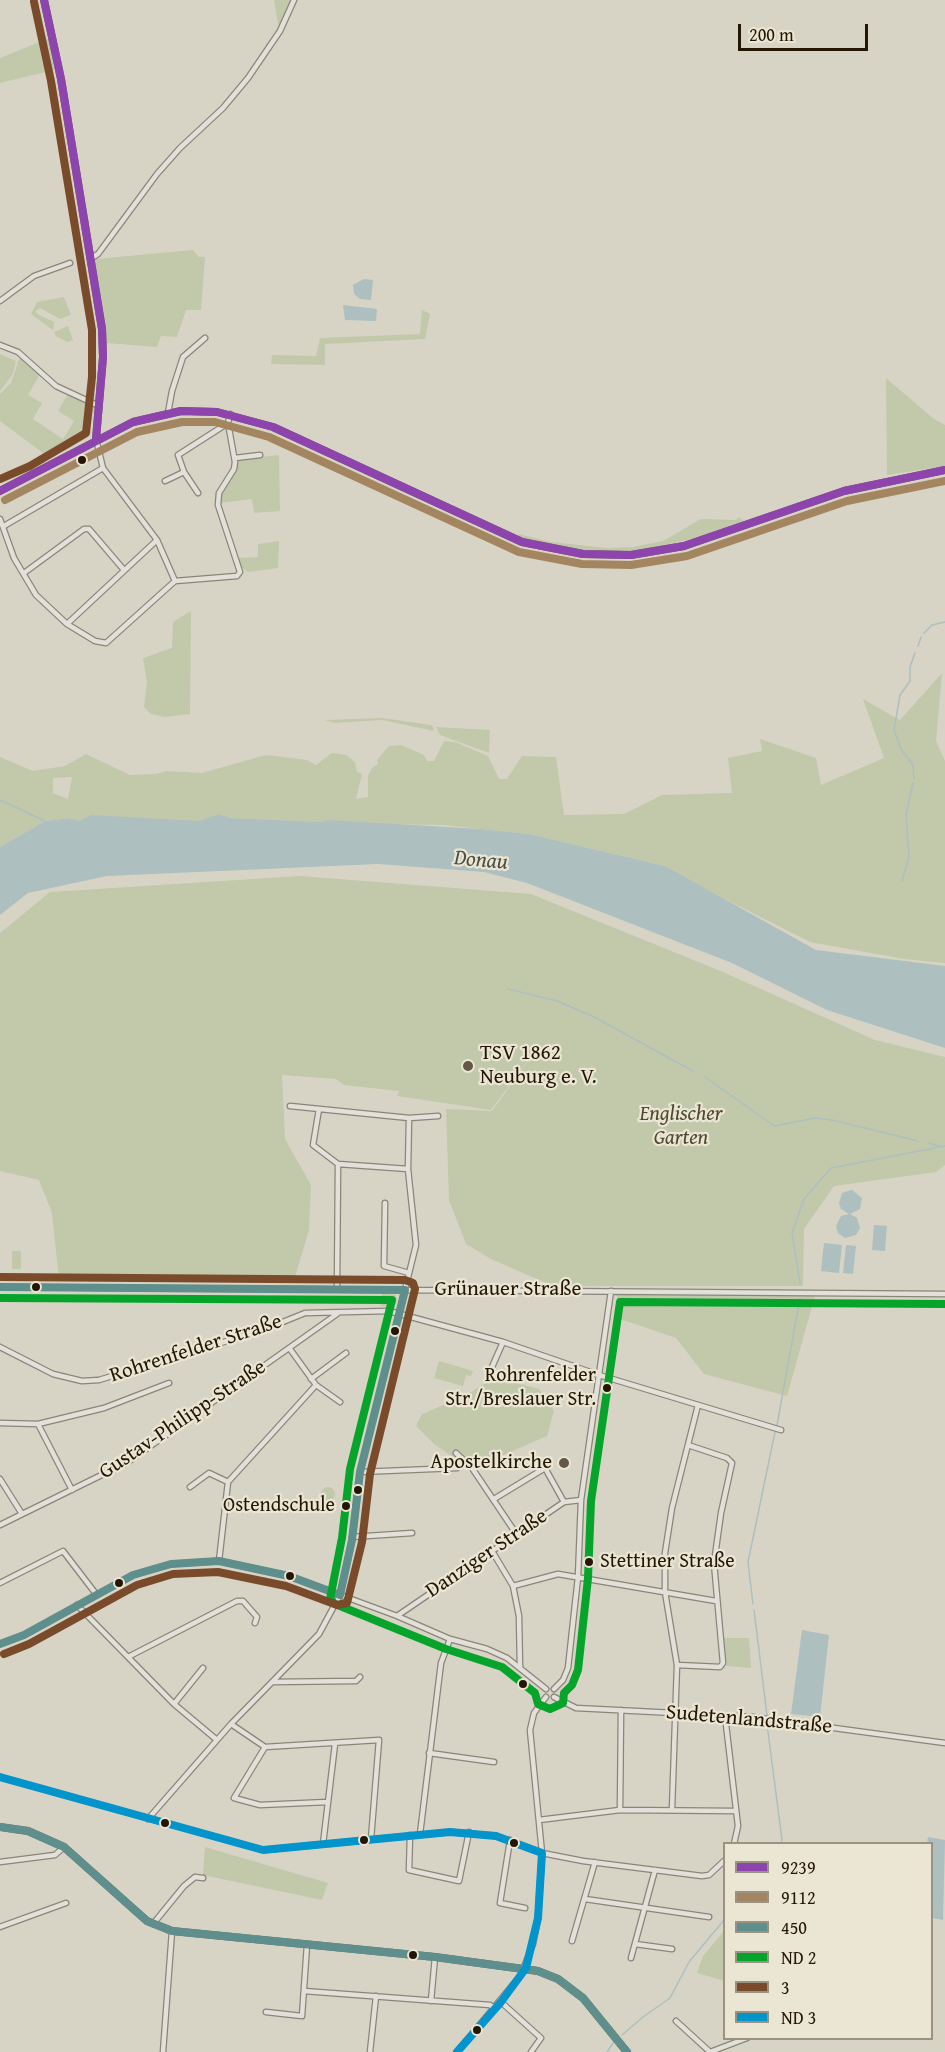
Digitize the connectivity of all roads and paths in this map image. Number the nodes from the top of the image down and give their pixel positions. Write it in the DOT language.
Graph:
graph roads {
  1 [pos="44,0"];
  2 [pos="294,0"];
  3 [pos="90,259"];
  4 [pos="70,263"];
  5 [pos="0,301"];
  6 [pos="205,338"];
  7 [pos="0,345"];
  8 [pos="99,406"];
  9 [pos="168,413"];
  10 [pos="230,414"];
  11 [pos="228,423"];
  12 [pos="96,439"];
  13 [pos="260,456"];
  14 [pos="235,458"];
  15 [pos="103,468"];
  16 [pos="945,470"];
  17 [pos="184,472"];
  18 [pos="165,481"];
  19 [pos="0,491"];
  20 [pos="198,493"];
  21 [pos="0,519"];
  22 [pos="4,526"];
  23 [pos="157,540"];
  24 [pos="124,570"];
  25 [pos="24,573"];
  26 [pos="175,581"];
  27 [pos="67,624"];
  28 [pos="290,1106"];
  29 [pos="319,1109"];
  30 [pos="438,1116"];
  31 [pos="409,1118"];
  32 [pos="338,1164"];
  33 [pos="408,1169"];
  34 [pos="385,1203"];
  35 [pos="409,1273"];
  36 [pos="0,1287"];
  37 [pos="337,1288"];
  38 [pos="405,1290"];
  39 [pos="611,1291"];
  40 [pos="945,1294"];
  41 [pos="397,1313"];
  42 [pos="337,1314"];
  43 [pos="503,1342"];
  44 [pos="0,1347"];
  45 [pos="290,1349"];
  46 [pos="346,1353"];
  47 [pos="492,1367"];
  48 [pos="599,1375"];
  49 [pos="311,1379"];
  50 [pos="169,1383"];
  51 [pos="316,1385"];
  52 [pos="340,1402"];
  53 [pos="698,1405"];
  54 [pos="0,1423"];
  55 [pos="38,1424"];
  56 [pos="781,1430"];
  57 [pos="688,1445"];
  58 [pos="456,1453"];
  59 [pos="457,1468"];
  60 [pos="360,1472"];
  61 [pos="0,1479"];
  62 [pos="228,1482"];
  63 [pos="189,1487"];
  64 [pos="72,1490"];
  65 [pos="494,1499"];
  66 [pos="580,1500"];
  67 [pos="564,1502"];
  68 [pos="22,1514"];
  69 [pos="0,1525"];
  70 [pos="412,1533"];
  71 [pos="517,1534"];
  72 [pos="352,1537"];
  73 [pos="492,1551"];
  74 [pos="219,1561"];
  75 [pos="578,1577"];
  76 [pos="0,1583"];
  77 [pos="513,1586"];
  78 [pos="665,1592"];
  79 [pos="96,1594"];
  80 [pos="340,1595"];
  81 [pos="716,1601"];
  82 [pos="77,1605"];
  83 [pos="397,1616"];
  84 [pos="255,1623"];
  85 [pos="450,1639"];
  86 [pos="0,1644"];
  87 [pos="128,1657"];
  88 [pos="677,1665"];
  89 [pos="202,1668"];
  90 [pos="520,1668"];
  91 [pos="360,1677"];
  92 [pos="272,1682"];
  93 [pos="546,1689"];
  94 [pos="554,1689"];
  95 [pos="546,1697"];
  96 [pos="554,1697"];
  97 [pos="174,1704"];
  98 [pos="621,1710"];
  99 [pos="675,1713"];
  100 [pos="725,1716"];
  101 [pos="231,1724"];
  102 [pos="217,1740"];
  103 [pos="945,1743"];
  104 [pos="335,1744"];
  105 [pos="265,1747"];
  106 [pos="429,1752"];
  107 [pos="494,1762"];
  108 [pos="0,1777"];
  109 [pos="327,1802"];
  110 [pos="672,1809"];
  111 [pos="620,1810"];
  112 [pos="736,1810"];
  113 [pos="148,1819"];
  114 [pos="539,1820"];
  115 [pos="0,1827"];
  116 [pos="469,1832"];
  117 [pos="420,1834"];
  118 [pos="410,1835"];
  119 [pos="371,1839"];
  120 [pos="510,1840"];
  121 [pos="735,1842"];
  122 [pos="323,1844"];
  123 [pos="64,1847"];
  124 [pos="542,1853"];
  125 [pos="0,1862"];
  126 [pos="595,1862"];
  127 [pos="723,1862"];
  128 [pos="656,1870"];
  129 [pos="203,1878"];
  130 [pos="585,1899"];
  131 [pos="66,1903"];
  132 [pos="525,1908"];
  133 [pos="645,1909"];
  134 [pos="709,1917"];
  135 [pos="153,1924"];
  136 [pos="0,1927"];
  137 [pos="172,1931"];
  138 [pos="572,1941"];
  139 [pos="635,1944"];
  140 [pos="307,1945"];
  141 [pos="672,1949"];
  142 [pos="435,1957"];
  143 [pos="631,1958"];
  144 [pos="526,1968"];
  145 [pos="304,1990"];
  146 [pos="376,1996"];
  147 [pos="431,2001"];
  148 [pos="501,2002"];
  149 [pos="495,2009"];
  150 [pos="266,2012"];
  151 [pos="676,2021"];
  152 [pos="742,2040"];
  153 [pos="163,2052"];
  154 [pos="370,2052"];
  155 [pos="458,2052"];
  156 [pos="531,2052"];
  157 [pos="627,2052"];
  158 [pos="710,2052"];
  1 -- 3 [label="main road"];
  2 -- 3 [label="street"];
  3 -- 8 [label="main road"];
  4 -- 5 [label="street"];
  6 -- 9 [label="street"];
  7 -- 8 [label="street"];
  8 -- 12 [label="main road"];
  9 -- 10 [label="main road"];
  9 -- 12 [label="main road"];
  10 -- 11 [label="street"];
  10 -- 16 [label="main road"];
  11 -- 14 [label="street"];
  11 -- 17 [label="street"];
  12 -- 15 [label="street"];
  12 -- 19 [label="main road"];
  13 -- 14 [label="street"];
  14 -- 26 [label="street"];
  15 -- 22 [label="street"];
  15 -- 23 [label="street"];
  17 -- 18 [label="street"];
  17 -- 20 [label="street"];
  21 -- 22 [label="street"];
  22 -- 25 [label="street"];
  23 -- 24 [label="street"];
  23 -- 26 [label="street"];
  24 -- 25 [label="street"];
  24 -- 27 [label="street"];
  25 -- 27 [label="street"];
  26 -- 27 [label="street"];
  28 -- 29 [label="street"];
  29 -- 31 [label="street"];
  29 -- 32 [label="street"];
  30 -- 31 [label="street"];
  31 -- 33 [label="street"];
  32 -- 33 [label="street"];
  32 -- 37 [label="street"];
  33 -- 35 [label="street"];
  34 -- 35 [label="street"];
  35 -- 38 [label="street"];
  36 -- 37 [label="street, Grünauer Straße"];
  37 -- 38 [label="street, Grünauer Straße"];
  38 -- 39 [label="street, Grünauer Straße"];
  38 -- 41 [label="street"];
  39 -- 40 [label="street, Grünauer Straße"];
  39 -- 48 [label="street"];
  41 -- 42 [label="street, Rohrenfelder Straße"];
  41 -- 43 [label="street, Rohrenfelder Straße"];
  41 -- 60 [label="street"];
  42 -- 44 [label="street, Rohrenfelder Straße"];
  42 -- 45 [label="street, Gustav-Philipp-Straße"];
  43 -- 47 [label="street"];
  43 -- 48 [label="street, Rohrenfelder Straße"];
  45 -- 49 [label="street"];
  45 -- 64 [label="street, Gustav-Philipp-Straße"];
  46 -- 49 [label="street"];
  48 -- 53 [label="street, Rohrenfelder Straße"];
  48 -- 66 [label="street"];
  49 -- 51 [label="street"];
  50 -- 55 [label="street"];
  51 -- 52 [label="street"];
  51 -- 62 [label="street"];
  53 -- 56 [label="street, Rohrenfelder Straße"];
  53 -- 57 [label="street"];
  54 -- 55 [label="street"];
  55 -- 64 [label="street"];
  57 -- 78 [label="street"];
  57 -- 81 [label="street"];
  58 -- 65 [label="street"];
  59 -- 60 [label="street"];
  60 -- 72 [label="street"];
  61 -- 68 [label="street"];
  62 -- 63 [label="street"];
  62 -- 74 [label="street"];
  64 -- 68 [label="street, Gustav-Philipp-Straße"];
  65 -- 67 [label="street"];
  65 -- 71 [label="street"];
  66 -- 67 [label="street, Danziger Straße"];
  66 -- 75 [label="street"];
  67 -- 71 [label="street, Danziger Straße"];
  68 -- 69 [label="street, Gustav-Philipp-Straße"];
  70 -- 72 [label="street"];
  71 -- 73 [label="street, Danziger Straße"];
  72 -- 80 [label="street"];
  73 -- 77 [label="street"];
  73 -- 83 [label="street, Danziger Straße"];
  74 -- 79 [label="street"];
  74 -- 80 [label="street"];
  75 -- 77 [label="street"];
  75 -- 78 [label="street"];
  75 -- 94 [label="street"];
  76 -- 79 [label="street"];
  77 -- 90 [label="street"];
  78 -- 81 [label="street"];
  78 -- 88 [label="street"];
  79 -- 82 [label="street"];
  80 -- 83 [label="street"];
  80 -- 92 [label="street"];
  81 -- 88 [label="street"];
  82 -- 86 [label="street"];
  82 -- 87 [label="street"];
  83 -- 85 [label="street"];
  84 -- 87 [label="street"];
  85 -- 90 [label="street"];
  85 -- 106 [label="street"];
  87 -- 97 [label="street"];
  88 -- 99 [label="street"];
  89 -- 97 [label="street"];
  90 -- 93 [label="street"];
  91 -- 92 [label="street"];
  92 -- 101 [label="street"];
  93 -- 94 [label="street"];
  93 -- 95 [label="street"];
  94 -- 96 [label="street"];
  95 -- 96 [label="street"];
  95 -- 114 [label="street"];
  96 -- 98 [label="street, Sudetenlandstraße"];
  97 -- 102 [label="street"];
  98 -- 99 [label="street, Sudetenlandstraße"];
  98 -- 111 [label="street"];
  99 -- 100 [label="street, Sudetenlandstraße"];
  99 -- 110 [label="street"];
  100 -- 103 [label="street, Sudetenlandstraße"];
  100 -- 112 [label="street"];
  101 -- 102 [label="street"];
  101 -- 105 [label="street"];
  102 -- 113 [label="street"];
  104 -- 105 [label="street"];
  104 -- 109 [label="street"];
  104 -- 119 [label="street"];
  105 -- 109 [label="street"];
  106 -- 107 [label="street"];
  106 -- 117 [label="street"];
  108 -- 113 [label="street"];
  109 -- 122 [label="street"];
  110 -- 111 [label="street"];
  110 -- 112 [label="street"];
  111 -- 114 [label="street"];
  112 -- 121 [label="street"];
  113 -- 122 [label="street"];
  114 -- 124 [label="street"];
  115 -- 123 [label="main road"];
  116 -- 117 [label="street"];
  116 -- 118 [label="street"];
  116 -- 120 [label="street"];
  117 -- 118 [label="street"];
  118 -- 119 [label="street"];
  119 -- 122 [label="street"];
  120 -- 124 [label="street"];
  120 -- 132 [label="street"];
  123 -- 125 [label="street"];
  123 -- 135 [label="main road"];
  124 -- 126 [label="street"];
  124 -- 144 [label="street"];
  126 -- 128 [label="street"];
  126 -- 130 [label="street"];
  127 -- 128 [label="street"];
  128 -- 133 [label="street"];
  129 -- 135 [label="street"];
  130 -- 133 [label="street"];
  130 -- 138 [label="street"];
  131 -- 136 [label="street"];
  133 -- 134 [label="street"];
  133 -- 139 [label="street"];
  135 -- 137 [label="main road"];
  137 -- 140 [label="main road"];
  137 -- 153 [label="street"];
  139 -- 141 [label="street"];
  139 -- 143 [label="street"];
  140 -- 142 [label="main road"];
  140 -- 145 [label="street"];
  142 -- 144 [label="main road"];
  142 -- 147 [label="street"];
  144 -- 148 [label="street"];
  144 -- 157 [label="main road"];
  145 -- 146 [label="street"];
  145 -- 150 [label="street"];
  146 -- 147 [label="street"];
  146 -- 154 [label="street"];
  147 -- 149 [label="street"];
  148 -- 149 [label="street"];
  148 -- 156 [label="street"];
  149 -- 155 [label="street"];
  151 -- 158 [label="street"];
  152 -- 158 [label="street"];
}
